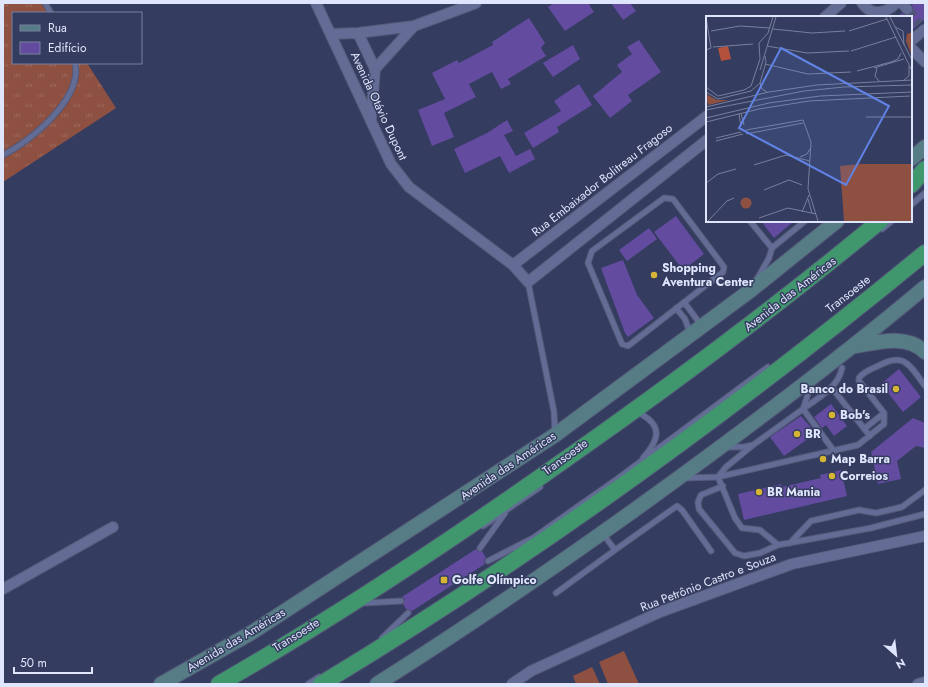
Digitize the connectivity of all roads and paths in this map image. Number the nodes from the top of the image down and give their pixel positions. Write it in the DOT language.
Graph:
graph roads {
  1 [pos="45,3"];
  2 [pos="316,3"];
  3 [pos="476,3"];
  4 [pos="841,3"];
  5 [pos="862,3"];
  6 [pos="896,3"];
  7 [pos="50,12"];
  8 [pos="876,13"];
  9 [pos="826,16"];
  10 [pos="866,16"];
  11 [pos="414,26"];
  12 [pos="923,28"];
  13 [pos="358,33"];
  14 [pos="331,34"];
  15 [pos="912,40"];
  16 [pos="912,49"];
  17 [pos="925,62"];
  18 [pos="75,64"];
  19 [pos="375,69"];
  20 [pos="706,117"];
  21 [pos="370,122"];
  22 [pos="706,141"];
  23 [pos="925,147"];
  24 [pos="3,155"];
  25 [pos="912,158"];
  26 [pos="925,169"];
  27 [pos="912,184"];
  28 [pos="925,184"];
  29 [pos="925,193"];
  30 [pos="912,194"];
  31 [pos="912,204"];
  32 [pos="751,222"];
  33 [pos="804,222"];
  34 [pos="836,222"];
  35 [pos="890,222"];
  36 [pos="880,226"];
  37 [pos="925,245"];
  38 [pos="772,248"];
  39 [pos="855,250"];
  40 [pos="925,253"];
  41 [pos="513,265"];
  42 [pos="528,282"];
  43 [pos="925,287"];
  44 [pos="751,290"];
  45 [pos="684,302"];
  46 [pos="676,308"];
  47 [pos="843,311"];
  48 [pos="696,329"];
  49 [pos="855,346"];
  50 [pos="925,352"];
  51 [pos="773,364"];
  52 [pos="842,368"];
  53 [pos="814,378"];
  54 [pos="925,386"];
  55 [pos="832,388"];
  56 [pos="666,395"];
  57 [pos="803,409"];
  58 [pos="647,410"];
  59 [pos="884,413"];
  60 [pos="641,414"];
  61 [pos="635,419"];
  62 [pos="864,429"];
  63 [pos="555,435"];
  64 [pos="870,436"];
  65 [pos="753,445"];
  66 [pos="723,447"];
  67 [pos="834,451"];
  68 [pos="637,465"];
  69 [pos="718,477"];
  70 [pos="678,478"];
  71 [pos="545,483"];
  72 [pos="723,486"];
  73 [pos="925,490"];
  74 [pos="507,511"];
  75 [pos="925,514"];
  76 [pos="113,527"];
  77 [pos="481,528"];
  78 [pos="602,533"];
  79 [pos="925,536"];
  80 [pos="533,538"];
  81 [pos="790,543"];
  82 [pos="778,545"];
  83 [pos="480,548"];
  84 [pos="615,550"];
  85 [pos="711,551"];
  86 [pos="488,561"];
  87 [pos="487,569"];
  88 [pos="3,589"];
  89 [pos="556,593"];
  90 [pos="378,595"];
  91 [pos="401,601"];
  92 [pos="365,603"];
  93 [pos="360,607"];
  94 [pos="408,612"];
  95 [pos="408,621"];
  96 [pos="382,638"];
  97 [pos="333,669"];
  98 [pos="324,678"];
  99 [pos="925,682"];
  100 [pos="161,684"];
  101 [pos="219,684"];
  102 [pos="308,684"];
  103 [pos="377,684"];
  104 [pos="512,684"];
  105 [pos="918,684"];
  1 -- 7 [label="lane"];
  2 -- 14 [label="street, Avenida Otávio Dupont"];
  3 -- 11 [label="street"];
  4 -- 9 [label="street"];
  5 -- 8 [label="street"];
  6 -- 8 [label="street"];
  8 -- 10 [label="street"];
  11 -- 13 [label="street"];
  11 -- 19 [label="street"];
  12 -- 15 [label="street"];
  13 -- 14 [label="street"];
  13 -- 19 [label="street"];
  14 -- 21 [label="street, Avenida Otávio Dupont"];
  16 -- 17 [label="street"];
  18 -- 24 [label="lane"];
  19 -- 21 [label="street"];
  20 -- 41 [label="street, Rua Embaixador Bolitreau Fragoso"];
  21 -- 41 [label="street, Avenida Otávio Dupont"];
  22 -- 42 [label="street"];
  23 -- 25 [label="main road"];
  26 -- 27 [label="highway"];
  28 -- 30 [label="highway"];
  29 -- 31 [label="lane"];
  32 -- 38 [label="lane"];
  33 -- 38 [label="lane"];
  34 -- 44 [label="main road, Avenida das Américas"];
  35 -- 36 [label="lane"];
  36 -- 101 [label="highway, Avenida das Américas"];
  37 -- 47 [label="lane, Transoeste"];
  38 -- 44 [label="lane"];
  39 -- 56 [label="lane"];
  40 -- 98 [label="highway"];
  41 -- 42 [label="street, Avenida Otávio Dupont"];
  42 -- 63 [label="lane"];
  43 -- 49 [label="main road"];
  44 -- 48 [label="main road, Avenida das Américas"];
  45 -- 46 [label="lane"];
  45 -- 46 [label="lane"];
  45 -- 48 [label="lane"];
  46 -- 48 [label="lane"];
  48 -- 63 [label="main road, Avenida das Américas"];
  49 -- 50 [label="main road"];
  49 -- 53 [label="main road"];
  51 -- 68 [label="lane"];
  52 -- 55 [label="lane"];
  53 -- 57 [label="lane"];
  53 -- 66 [label="main road"];
  54 -- 59 [label="lane"];
  55 -- 57 [label="lane"];
  55 -- 62 [label="lane"];
  57 -- 65 [label="lane"];
  57 -- 67 [label="lane"];
  58 -- 60 [label="lane"];
  59 -- 62 [label="lane"];
  59 -- 64 [label="lane"];
  60 -- 61 [label="lane"];
  60 -- 68 [label="lane"];
  62 -- 64 [label="lane"];
  63 -- 100 [label="main road, Avenida das Américas"];
  64 -- 67 [label="lane"];
  65 -- 66 [label="lane"];
  65 -- 69 [label="lane"];
  66 -- 70 [label="main road"];
  67 -- 69 [label="lane"];
  68 -- 80 [label="lane"];
  69 -- 70 [label="lane"];
  69 -- 72 [label="lane"];
  70 -- 78 [label="main road"];
  71 -- 74 [label="lane, Transoeste"];
  72 -- 82 [label="lane"];
  72 -- 82 [label="lane"];
  73 -- 81 [label="lane"];
  74 -- 77 [label="lane, Transoeste"];
  74 -- 83 [label="lane"];
  75 -- 81 [label="lane"];
  76 -- 88 [label="street"];
  78 -- 84 [label="lane"];
  78 -- 103 [label="main road"];
  79 -- 104 [label="street, Rua Petrônio Castro e Souza"];
  80 -- 86 [label="lane"];
  80 -- 87 [label="lane"];
  81 -- 82 [label="lane"];
  84 -- 85 [label="lane"];
  84 -- 89 [label="lane"];
  90 -- 92 [label="lane"];
  91 -- 92 [label="lane"];
  92 -- 93 [label="lane"];
  94 -- 96 [label="lane"];
  95 -- 96 [label="lane"];
  96 -- 97 [label="lane"];
  98 -- 102 [label="lane"];
  99 -- 105 [label="street"];
}
